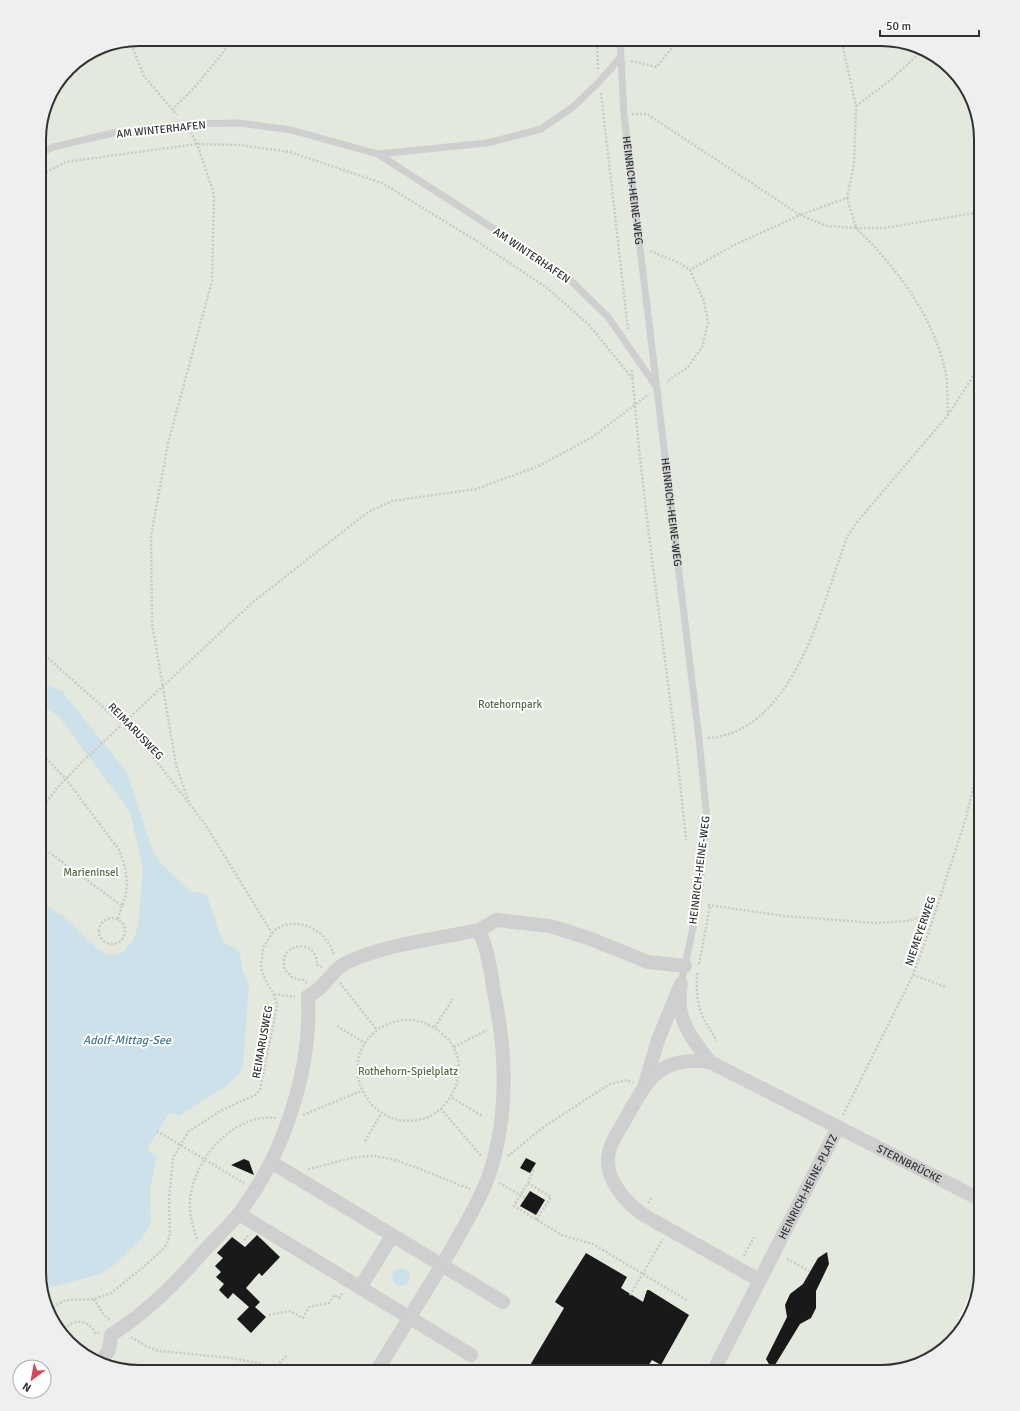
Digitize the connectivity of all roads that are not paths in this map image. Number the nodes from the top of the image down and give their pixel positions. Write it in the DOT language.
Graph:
graph roads {
  1 [pos="620,46"];
  2 [pos="620,58"];
  3 [pos="46,150"];
  4 [pos="378,154"];
  5 [pos="657,388"];
  6 [pos="478,931"];
  7 [pos="685,966"];
  8 [pos="681,984"];
  9 [pos="710,1062"];
  10 [pos="645,1085"];
  11 [pos="838,1127"];
  12 [pos="271,1162"];
  13 [pos="974,1196"];
  14 [pos="239,1214"];
  15 [pos="392,1236"];
  16 [pos="442,1265"];
  17 [pos="759,1280"];
  18 [pos="355,1284"];
  19 [pos="502,1302"];
  20 [pos="410,1318"];
  21 [pos="471,1355"];
  22 [pos="103,1357"];
  23 [pos="380,1365"];
  24 [pos="716,1365"];
  1 -- 2 [label="lane, HEINRICH-HEINE-WEG"];
  2 -- 4 [label="lane, AM WINTERHAFEN"];
  2 -- 5 [label="lane, HEINRICH-HEINE-WEG"];
  3 -- 4 [label="lane, AM WINTERHAFEN"];
  4 -- 5 [label="lane, AM WINTERHAFEN"];
  5 -- 7 [label="lane, HEINRICH-HEINE-WEG"];
  6 -- 7 [label="street"];
  6 -- 12 [label="street"];
  6 -- 16 [label="street"];
  7 -- 8 [label="lane, HEINRICH-HEINE-WEG"];
  8 -- 9 [label="street, HEINRICH-HEINE-WEG"];
  8 -- 10 [label="street, HEINRICH-HEINE-WEG"];
  9 -- 10 [label="street, HEINRICH-HEINE-PLATZ"];
  9 -- 11 [label="street, HEINRICH-HEINE-PLATZ"];
  10 -- 17 [label="street, HEINRICH-HEINE-PLATZ"];
  11 -- 13 [label="street, STERNBRÜCKE"];
  11 -- 17 [label="street, HEINRICH-HEINE-PLATZ"];
  12 -- 14 [label="street"];
  12 -- 15 [label="street"];
  14 -- 18 [label="street"];
  14 -- 22 [label="street"];
  15 -- 16 [label="street"];
  15 -- 18 [label="street"];
  16 -- 19 [label="street"];
  16 -- 20 [label="street"];
  17 -- 24 [label="street"];
  18 -- 20 [label="street"];
  20 -- 21 [label="street"];
  20 -- 23 [label="street"];
}
